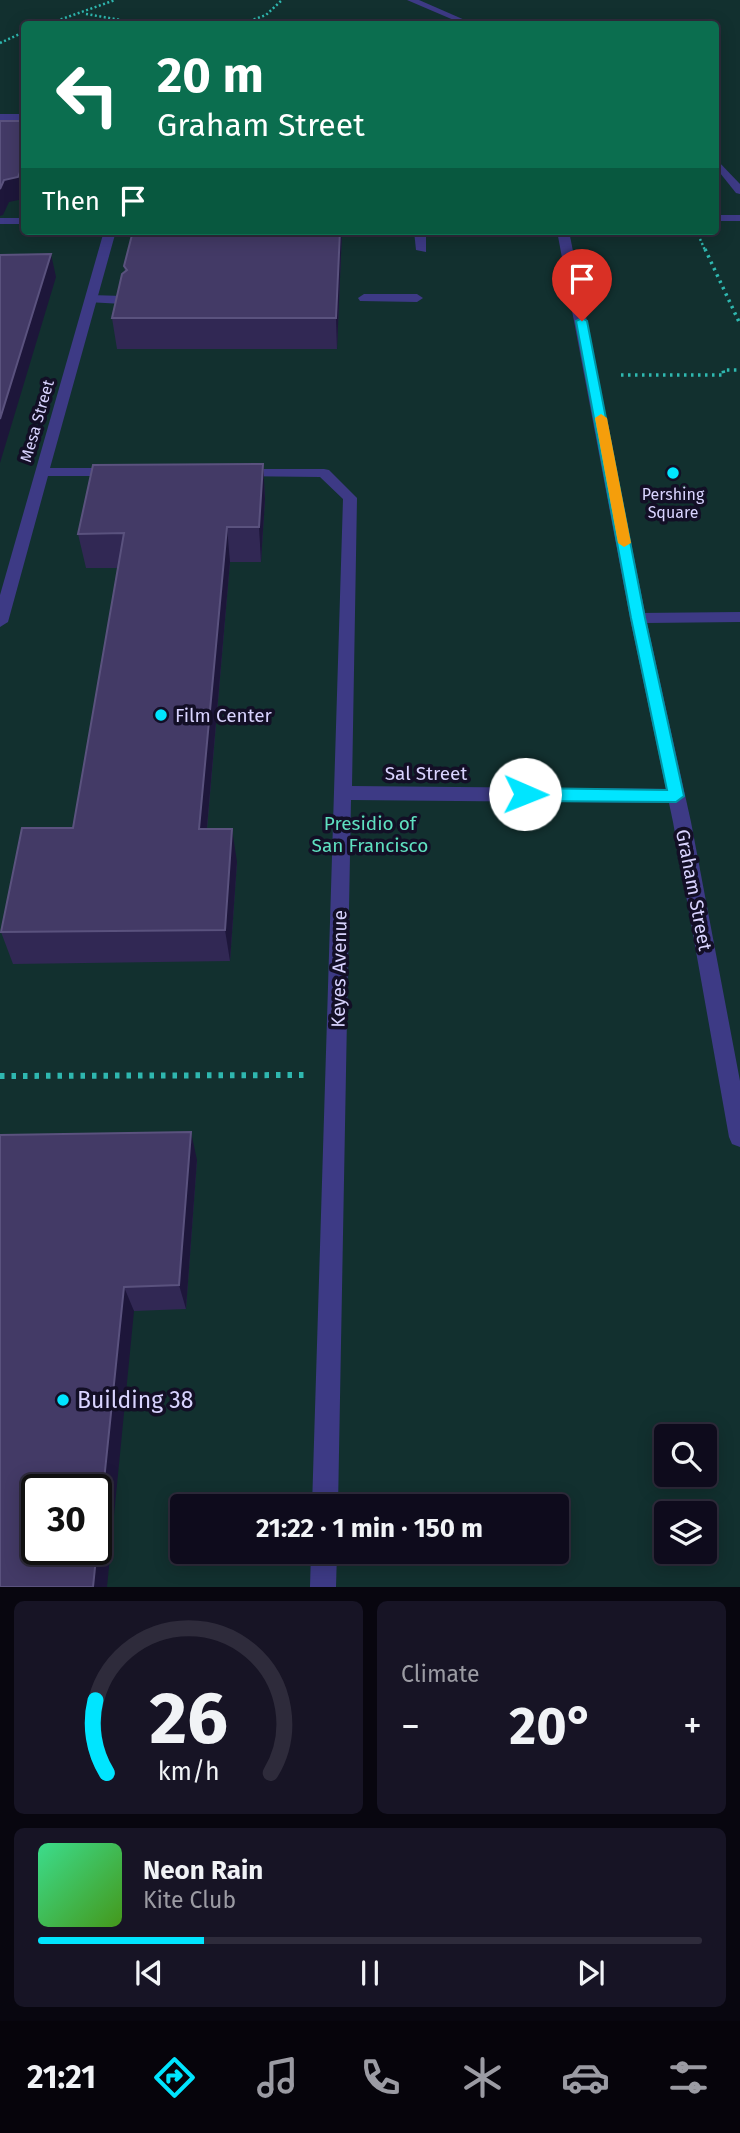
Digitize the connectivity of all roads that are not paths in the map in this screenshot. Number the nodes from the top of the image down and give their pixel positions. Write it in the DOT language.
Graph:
graph roads {
  1 [pos="411,0"];
  2 [pos="463,21"];
  3 [pos="0,117"];
  4 [pos="21,117"];
  5 [pos="719,166"];
  6 [pos="740,191"];
  7 [pos="719,218"];
  8 [pos="740,218"];
  9 [pos="0,221"];
  10 [pos="21,221"];
  11 [pos="109,235"];
  12 [pos="420,235"];
  13 [pos="564,235"];
  14 [pos="422,250"];
  15 [pos="364,298"];
  16 [pos="417,298"];
  17 [pos="91,299"];
  18 [pos="123,300"];
  19 [pos="41,472"];
  20 [pos="125,472"];
  21 [pos="223,472"];
  22 [pos="740,617"];
  23 [pos="638,618"];
  24 [pos="0,622"];
  25 [pos="343,793"];
  26 [pos="676,796"];
  27 [pos="740,1137"];
  28 [pos="325,1494"];
  29 [pos="324,1564"];
  30 [pos="323,1587"];
  1 -- 2 [label="street"];
  3 -- 4 [label="street"];
  5 -- 6 [label="street"];
  7 -- 8 [label="street"];
  9 -- 10 [label="street"];
  11 -- 17 [label="street, Mesa Street"];
  12 -- 14 [label="street"];
  13 -- 23 [label="street, Graham Street"];
  15 -- 16 [label="street"];
  17 -- 18 [label="street"];
  17 -- 19 [label="street, Mesa Street"];
  19 -- 20 [label="street"];
  19 -- 24 [label="street, Mesa Street"];
  21 -- 25 [label="street, Keyes Avenue"];
  22 -- 23 [label="street"];
  23 -- 26 [label="street, Graham Street"];
  25 -- 26 [label="street, Sal Street"];
  25 -- 28 [label="street, Keyes Avenue"];
  26 -- 27 [label="street, Graham Street"];
  29 -- 30 [label="street"];
}
